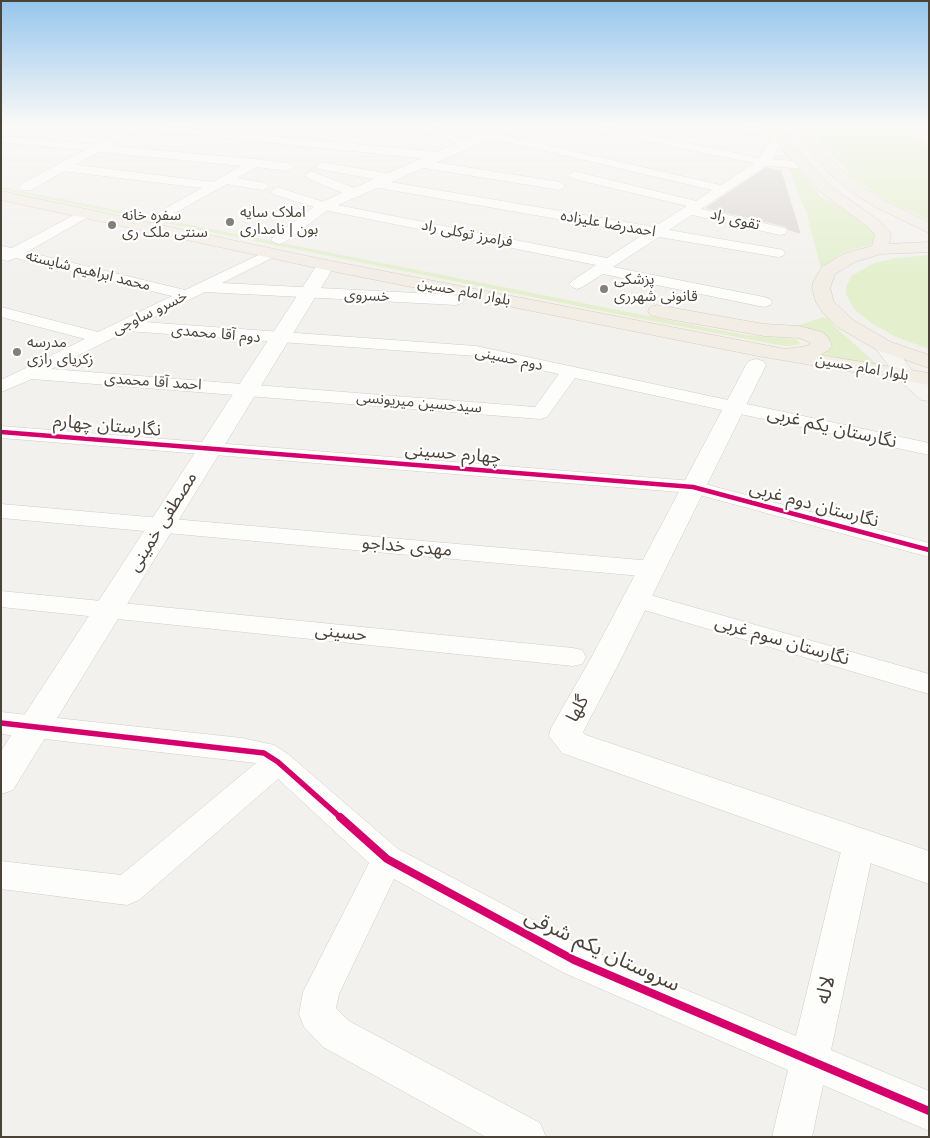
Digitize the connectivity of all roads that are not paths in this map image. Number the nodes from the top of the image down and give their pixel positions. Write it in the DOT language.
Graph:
graph roads {
  1 [pos="46,176"];
  2 [pos="151,176"];
  3 [pos="231,176"];
  4 [pos="314,176"];
  5 [pos="364,176"];
  6 [pos="396,176"];
  7 [pos="498,176"];
  8 [pos="574,176"];
  9 [pos="676,176"];
  10 [pos="742,176"];
  11 [pos="814,176"];
  12 [pos="840,176"];
  13 [pos="385,181"];
  14 [pos="1,182"];
  15 [pos="219,183"];
  16 [pos="262,186"];
  17 [pos="560,186"];
  18 [pos="26,187"];
  19 [pos="723,188"];
  20 [pos="277,191"];
  21 [pos="355,194"];
  22 [pos="1,195"];
  23 [pos="324,206"];
  24 [pos="694,208"];
  25 [pos="85,213"];
  26 [pos="164,215"];
  27 [pos="193,221"];
  28 [pos="923,225"];
  29 [pos="875,226"];
  30 [pos="780,230"];
  31 [pos="657,232"];
  32 [pos="260,235"];
  33 [pos="275,246"];
  34 [pos="929,246"];
  35 [pos="880,249"];
  36 [pos="778,253"];
  37 [pos="5,255"];
  38 [pos="326,264"];
  39 [pos="605,266"];
  40 [pos="578,284"];
  41 [pos="195,291"];
  42 [pos="308,294"];
  43 [pos="822,294"];
  44 [pos="456,300"];
  45 [pos="602,302"];
  46 [pos="764,302"];
  47 [pos="640,308"];
  48 [pos="1,312"];
  49 [pos="124,326"];
  50 [pos="764,330"];
  51 [pos="101,338"];
  52 [pos="279,338"];
  53 [pos="884,346"];
  54 [pos="780,354"];
  55 [pos="929,362"];
  56 [pos="756,365"];
  57 [pos="570,372"];
  58 [pos="28,373"];
  59 [pos="906,376"];
  60 [pos="929,379"];
  61 [pos="1,387"];
  62 [pos="247,389"];
  63 [pos="929,395"];
  64 [pos="735,406"];
  65 [pos="1,432"];
  66 [pos="210,449"];
  67 [pos="929,449"];
  68 [pos="693,488"];
  69 [pos="1,511"];
  70 [pos="162,525"];
  71 [pos="929,550"];
  72 [pos="652,569"];
  73 [pos="1,599"];
  74 [pos="636,599"];
  75 [pos="109,609"];
  76 [pos="573,657"];
  77 [pos="929,684"];
  78 [pos="1,723"];
  79 [pos="35,727"];
  80 [pos="278,762"];
  81 [pos="1,780"];
  82 [pos="859,843"];
  83 [pos="387,859"];
  84 [pos="929,868"];
  85 [pos="1,875"];
  86 [pos="810,1060"];
  87 [pos="929,1111"];
  88 [pos="526,1137"];
  89 [pos="792,1137"];
  1 -- 18 [label="street"];
  2 -- 15 [label="street"];
  3 -- 15 [label="street"];
  4 -- 21 [label="street"];
  5 -- 13 [label="street, احمدرضا علیزاده"];
  6 -- 13 [label="street"];
  7 -- 17 [label="street"];
  8 -- 24 [label="street, تقوی راد"];
  9 -- 19 [label="street"];
  10 -- 19 [label="street"];
  11 -- 29 [label="main road"];
  12 -- 28 [label="main road"];
  13 -- 21 [label="street"];
  13 -- 31 [label="street, احمدرضا علیزاده"];
  14 -- 18 [label="main road"];
  15 -- 16 [label="street"];
  15 -- 26 [label="street"];
  18 -- 26 [label="main road"];
  19 -- 24 [label="street"];
  20 -- 23 [label="street, فرامرز توکلی راد"];
  21 -- 23 [label="street"];
  22 -- 25 [label="main road, بلوار امام حسین"];
  23 -- 33 [label="street"];
  23 -- 39 [label="street, فرامرز توکلی راد"];
  24 -- 30 [label="street, تقوی راد"];
  24 -- 31 [label="street"];
  25 -- 33 [label="main road, بلوار امام حسین"];
  25 -- 37 [label="street"];
  26 -- 27 [label="main road"];
  28 -- 29 [label="main road"];
  29 -- 35 [label="main road"];
  31 -- 36 [label="street, احمدرضا علیزاده"];
  31 -- 39 [label="street"];
  32 -- 33 [label="main road, بلوار امام حسین"];
  33 -- 38 [label="main road, بلوار امام حسین"];
  33 -- 41 [label="street, خسرو ساوجی"];
  33 -- 45 [label="main road, بلوار امام حسین"];
  34 -- 35 [label="main road"];
  35 -- 43 [label="main road"];
  37 -- 41 [label="street, محمد ابراهیم شایسته"];
  38 -- 42 [label="street, مصطفی خمینی"];
  38 -- 54 [label="main road, بلوار امام حسین"];
  39 -- 40 [label="street"];
  39 -- 46 [label="street, فرامرز توکلی راد"];
  41 -- 42 [label="street, خسروی"];
  41 -- 49 [label="street, خسرو ساوجی"];
  42 -- 44 [label="street, خسروی"];
  42 -- 52 [label="street, مصطفی خمینی"];
  43 -- 50 [label="main road"];
  43 -- 53 [label="main road"];
  47 -- 50 [label="main road"];
  48 -- 51 [label="street"];
  49 -- 51 [label="street, خسرو ساوجی"];
  49 -- 52 [label="street, دوم آقا محمدی"];
  50 -- 54 [label="main road"];
  51 -- 58 [label="street, خسرو ساوجی"];
  52 -- 57 [label="street, دوم حسینی"];
  52 -- 62 [label="street, مصطفی خمینی"];
  53 -- 55 [label="main road"];
  53 -- 59 [label="main road"];
  54 -- 59 [label="main road, بلوار امام حسین"];
  56 -- 64 [label="street, گلها"];
  57 -- 62 [label="street, سیدحسین میریونسی"];
  57 -- 64 [label="street, دوم حسینی"];
  58 -- 61 [label="street, خسرو ساوجی"];
  58 -- 62 [label="street, احمد آقا محمدی"];
  59 -- 60 [label="main road, بلوار امام حسین"];
  59 -- 63 [label="main road"];
  62 -- 66 [label="street, مصطفی خمینی"];
  64 -- 67 [label="street, نگارستان یکم غربی"];
  64 -- 68 [label="street, گلها"];
  65 -- 66 [label="street, نگارستان چهارم"];
  66 -- 68 [label="street, چهارم حسینی"];
  66 -- 70 [label="street, مصطفی خمینی"];
  68 -- 71 [label="street, نگارستان دوم غربی"];
  68 -- 72 [label="street, گلها"];
  69 -- 70 [label="street, مهدی خداجو"];
  70 -- 72 [label="street, مهدی خداجو"];
  70 -- 75 [label="street, مصطفی خمینی"];
  72 -- 74 [label="street, گلها"];
  73 -- 75 [label="street, حسینی"];
  74 -- 77 [label="street, نگارستان سوم غربی"];
  74 -- 82 [label="street, گلها"];
  75 -- 76 [label="street, حسینی"];
  75 -- 79 [label="street, مصطفی خمینی"];
  78 -- 79 [label="street, سروستان یکم شرقی"];
  79 -- 80 [label="street, سروستان یکم شرقی"];
  79 -- 81 [label="street, مصطفی خمینی"];
  80 -- 83 [label="street, سروستان یکم شرقی"];
  80 -- 85 [label="street"];
  82 -- 84 [label="street, گلها"];
  82 -- 86 [label="street, لاله"];
  83 -- 86 [label="street, سروستان یکم شرقی"];
  83 -- 88 [label="street"];
  86 -- 87 [label="street, سروستان یکم شرقی"];
  86 -- 89 [label="street, لاله"];
}
